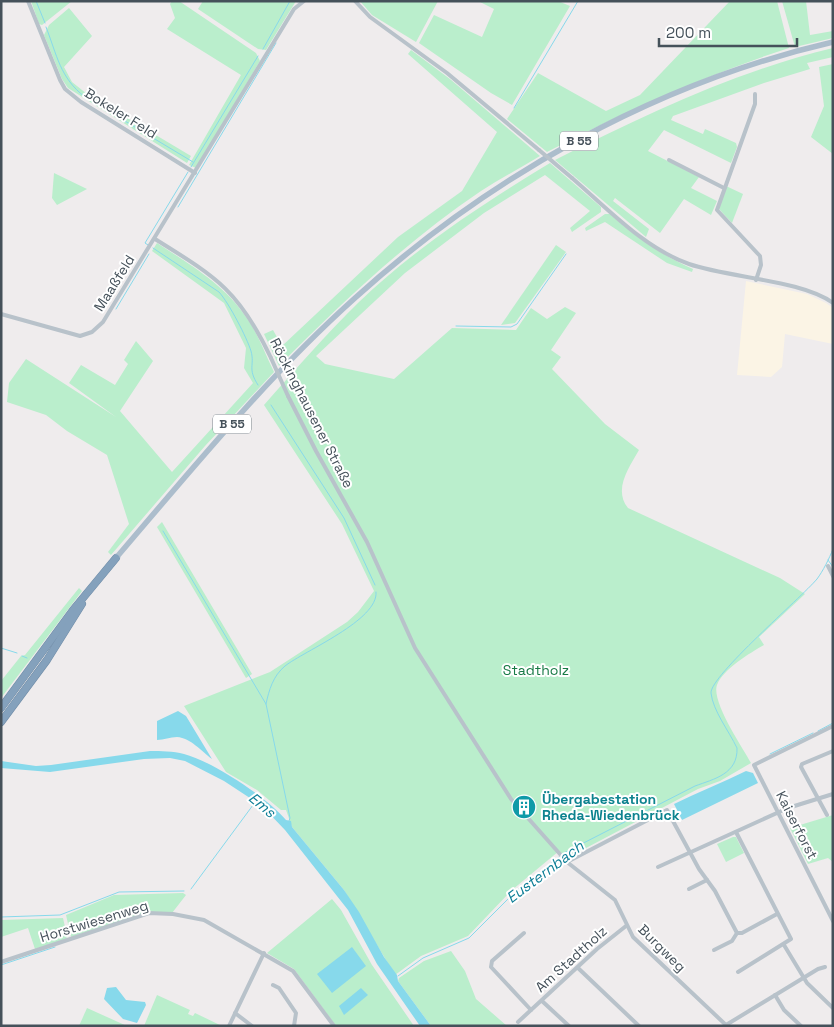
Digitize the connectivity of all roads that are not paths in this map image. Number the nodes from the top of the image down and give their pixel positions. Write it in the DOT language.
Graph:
graph roads {
  1 [pos="28,1"];
  2 [pos="304,1"];
  3 [pos="355,1"];
  4 [pos="833,42"];
  5 [pos="755,94"];
  6 [pos="669,160"];
  7 [pos="195,173"];
  8 [pos="724,188"];
  9 [pos="155,239"];
  10 [pos="756,280"];
  11 [pos="833,304"];
  12 [pos="1,314"];
  13 [pos="116,558"];
  14 [pos="828,566"];
  15 [pos="833,576"];
  16 [pos="93,587"];
  17 [pos="1,708"];
  18 [pos="1,722"];
  19 [pos="833,726"];
  20 [pos="833,751"];
  21 [pos="833,794"];
  22 [pos="816,797"];
  23 [pos="778,812"];
  24 [pos="827,815"];
  25 [pos="736,832"];
  26 [pos="690,851"];
  27 [pos="565,860"];
  28 [pos="658,867"];
  29 [pos="707,880"];
  30 [pos="689,889"];
  31 [pos="777,914"];
  32 [pos="833,921"];
  33 [pos="626,926"];
  34 [pos="524,933"];
  35 [pos="737,933"];
  36 [pos="784,945"];
  37 [pos="714,950"];
  38 [pos="264,953"];
  39 [pos="1,962"];
  40 [pos="825,967"];
  41 [pos="578,968"];
  42 [pos="738,972"];
  43 [pos="804,978"];
  44 [pos="273,985"];
  45 [pos="775,995"];
  46 [pos="542,1001"];
  47 [pos="833,1008"];
  48 [pos="531,1010"];
  49 [pos="235,1012"];
  50 [pos="518,1022"];
  51 [pos="567,1025"];
  52 [pos="727,1025"];
  53 [pos="229,1026"];
  54 [pos="252,1026"];
  55 [pos="294,1026"];
  56 [pos="334,1026"];
  57 [pos="639,1026"];
  58 [pos="801,1026"];
  1 -- 7 [label="street, Bokeler Feld"];
  2 -- 7 [label="street"];
  3 -- 10 [label="street, bridge"];
  4 -- 13 [label="main road, B 55"];
  5 -- 8 [label="street"];
  6 -- 8 [label="street"];
  7 -- 9 [label="street"];
  8 -- 10 [label="street"];
  9 -- 12 [label="street, Maaßfeld"];
  9 -- 27 [label="street, Röckinghausener Straße, bridge"];
  10 -- 11 [label="street"];
  13 -- 16 [label="highway, B 55"];
  14 -- 15 [label="street"];
  16 -- 17 [label="highway, B 55"];
  16 -- 18 [label="highway, B 55"];
  19 -- 23 [label="street, Kaiserforst"];
  20 -- 22 [label="street"];
  21 -- 22 [label="street"];
  22 -- 23 [label="street"];
  22 -- 24 [label="street"];
  23 -- 25 [label="street"];
  23 -- 32 [label="street, Kaiserforst"];
  25 -- 26 [label="street"];
  25 -- 31 [label="street"];
  26 -- 27 [label="street"];
  26 -- 28 [label="street"];
  26 -- 29 [label="street"];
  27 -- 33 [label="street, Burgweg"];
  29 -- 30 [label="street"];
  29 -- 35 [label="street"];
  31 -- 35 [label="street"];
  31 -- 36 [label="street"];
  33 -- 41 [label="street, Am Stadtholz"];
  33 -- 52 [label="street, Burgweg"];
  34 -- 48 [label="street, Am Stadtholz"];
  35 -- 37 [label="street"];
  36 -- 42 [label="street"];
  36 -- 43 [label="street"];
  38 -- 39 [label="street, Horstwiesenweg"];
  38 -- 49 [label="street"];
  38 -- 56 [label="street, Horstwiesenweg"];
  40 -- 43 [label="street"];
  41 -- 46 [label="street, Am Stadtholz"];
  41 -- 57 [label="street"];
  43 -- 45 [label="street"];
  43 -- 47 [label="street"];
  44 -- 55 [label="street"];
  45 -- 52 [label="street"];
  45 -- 58 [label="street"];
  46 -- 48 [label="street, Am Stadtholz"];
  46 -- 51 [label="street"];
  48 -- 50 [label="street, Am Stadtholz"];
  49 -- 53 [label="street"];
  49 -- 54 [label="street"];
}
